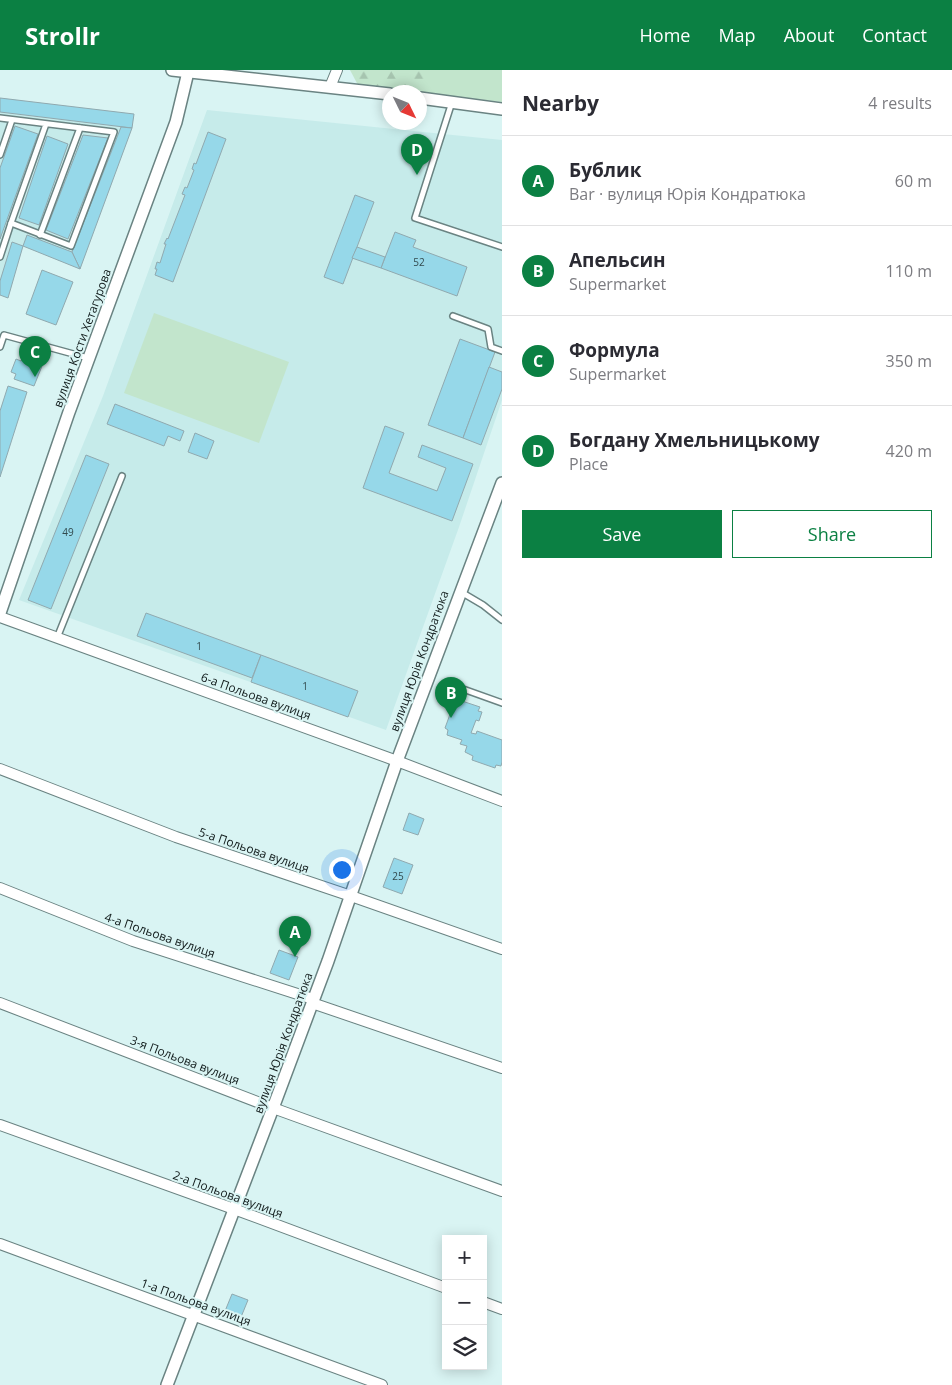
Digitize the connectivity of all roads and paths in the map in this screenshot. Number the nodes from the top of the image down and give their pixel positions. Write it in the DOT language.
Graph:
graph roads {
  1 [pos="172,70"];
  2 [pos="337,70"];
  3 [pos="188,72"];
  4 [pos="330,87"];
  5 [pos="382,93"];
  6 [pos="427,99"];
  7 [pos="452,102"];
  8 [pos="502,109"];
  9 [pos="0,118"];
  10 [pos="12,120"];
  11 [pos="46,124"];
  12 [pos="80,128"];
  13 [pos="0,155"];
  14 [pos="11,224"];
  15 [pos="40,235"];
  16 [pos="502,247"];
  17 [pos="0,257"];
  18 [pos="453,316"];
  19 [pos="0,347"];
  20 [pos="502,351"];
  21 [pos="88,358"];
  22 [pos="122,476"];
  23 [pos="502,483"];
  24 [pos="460,591"];
  25 [pos="0,613"];
  26 [pos="0,617"];
  27 [pos="502,620"];
  28 [pos="57,638"];
  29 [pos="463,689"];
  30 [pos="502,703"];
  31 [pos="397,761"];
  32 [pos="0,768"];
  33 [pos="502,801"];
  34 [pos="0,888"];
  35 [pos="351,896"];
  36 [pos="502,949"];
  37 [pos="313,1001"];
  38 [pos="0,1002"];
  39 [pos="502,1068"];
  40 [pos="274,1108"];
  41 [pos="0,1125"];
  42 [pos="502,1192"];
  43 [pos="234,1208"];
  44 [pos="0,1244"];
  45 [pos="442,1286"];
  46 [pos="487,1303"];
  47 [pos="502,1309"];
  48 [pos="194,1315"];
  49 [pos="167,1385"];
  50 [pos="382,1385"];
  1 -- 3 [label="street"];
  2 -- 4 [label="street"];
  3 -- 4 [label="street"];
  3 -- 21 [label="street, вулиця Кости Хетагурова"];
  4 -- 5 [label="street"];
  6 -- 7 [label="street"];
  7 -- 8 [label="street"];
  7 -- 16 [label="lane"];
  9 -- 10 [label="lane"];
  10 -- 11 [label="lane"];
  10 -- 13 [label="lane"];
  11 -- 12 [label="lane"];
  11 -- 14 [label="lane"];
  12 -- 15 [label="lane"];
  12 -- 15 [label="lane"];
  14 -- 15 [label="lane"];
  14 -- 17 [label="lane"];
  18 -- 20 [label="lane"];
  19 -- 21 [label="lane"];
  21 -- 25 [label="street, вулиця Кости Хетагурова"];
  22 -- 28 [label="lane"];
  23 -- 24 [label="street, вулиця Юрія Кондратюка"];
  24 -- 27 [label="lane"];
  24 -- 31 [label="street, вулиця Юрія Кондратюка"];
  26 -- 28 [label="street, 6-а Польова вулиця"];
  28 -- 31 [label="street, 6-а Польова вулиця"];
  29 -- 30 [label="lane"];
  31 -- 33 [label="street, 6-а Польова вулиця"];
  31 -- 35 [label="street, вулиця Юрія Кондратюка"];
  32 -- 35 [label="street, 5-а Польова вулиця"];
  34 -- 37 [label="street, 4-а Польова вулиця"];
  35 -- 36 [label="street, 5-а Польова вулиця"];
  35 -- 37 [label="street, вулиця Юрія Кондратюка"];
  37 -- 39 [label="street, 4-а Польова вулиця"];
  37 -- 40 [label="street, вулиця Юрія Кондратюка"];
  38 -- 40 [label="street, 3-я Польова вулиця"];
  40 -- 42 [label="street, 3-я Польова вулиця"];
  40 -- 43 [label="street, вулиця Юрія Кондратюка"];
  41 -- 43 [label="street, 2-а Польова вулиця"];
  43 -- 45 [label="street, 2-а Польова вулиця"];
  43 -- 48 [label="street, вулиця Юрія Кондратюка"];
  44 -- 48 [label="street, 1-а Польова вулиця"];
  46 -- 47 [label="street"];
  48 -- 49 [label="street, вулиця Юрія Кондратюка"];
  48 -- 50 [label="street, 1-а Польова вулиця"];
}
